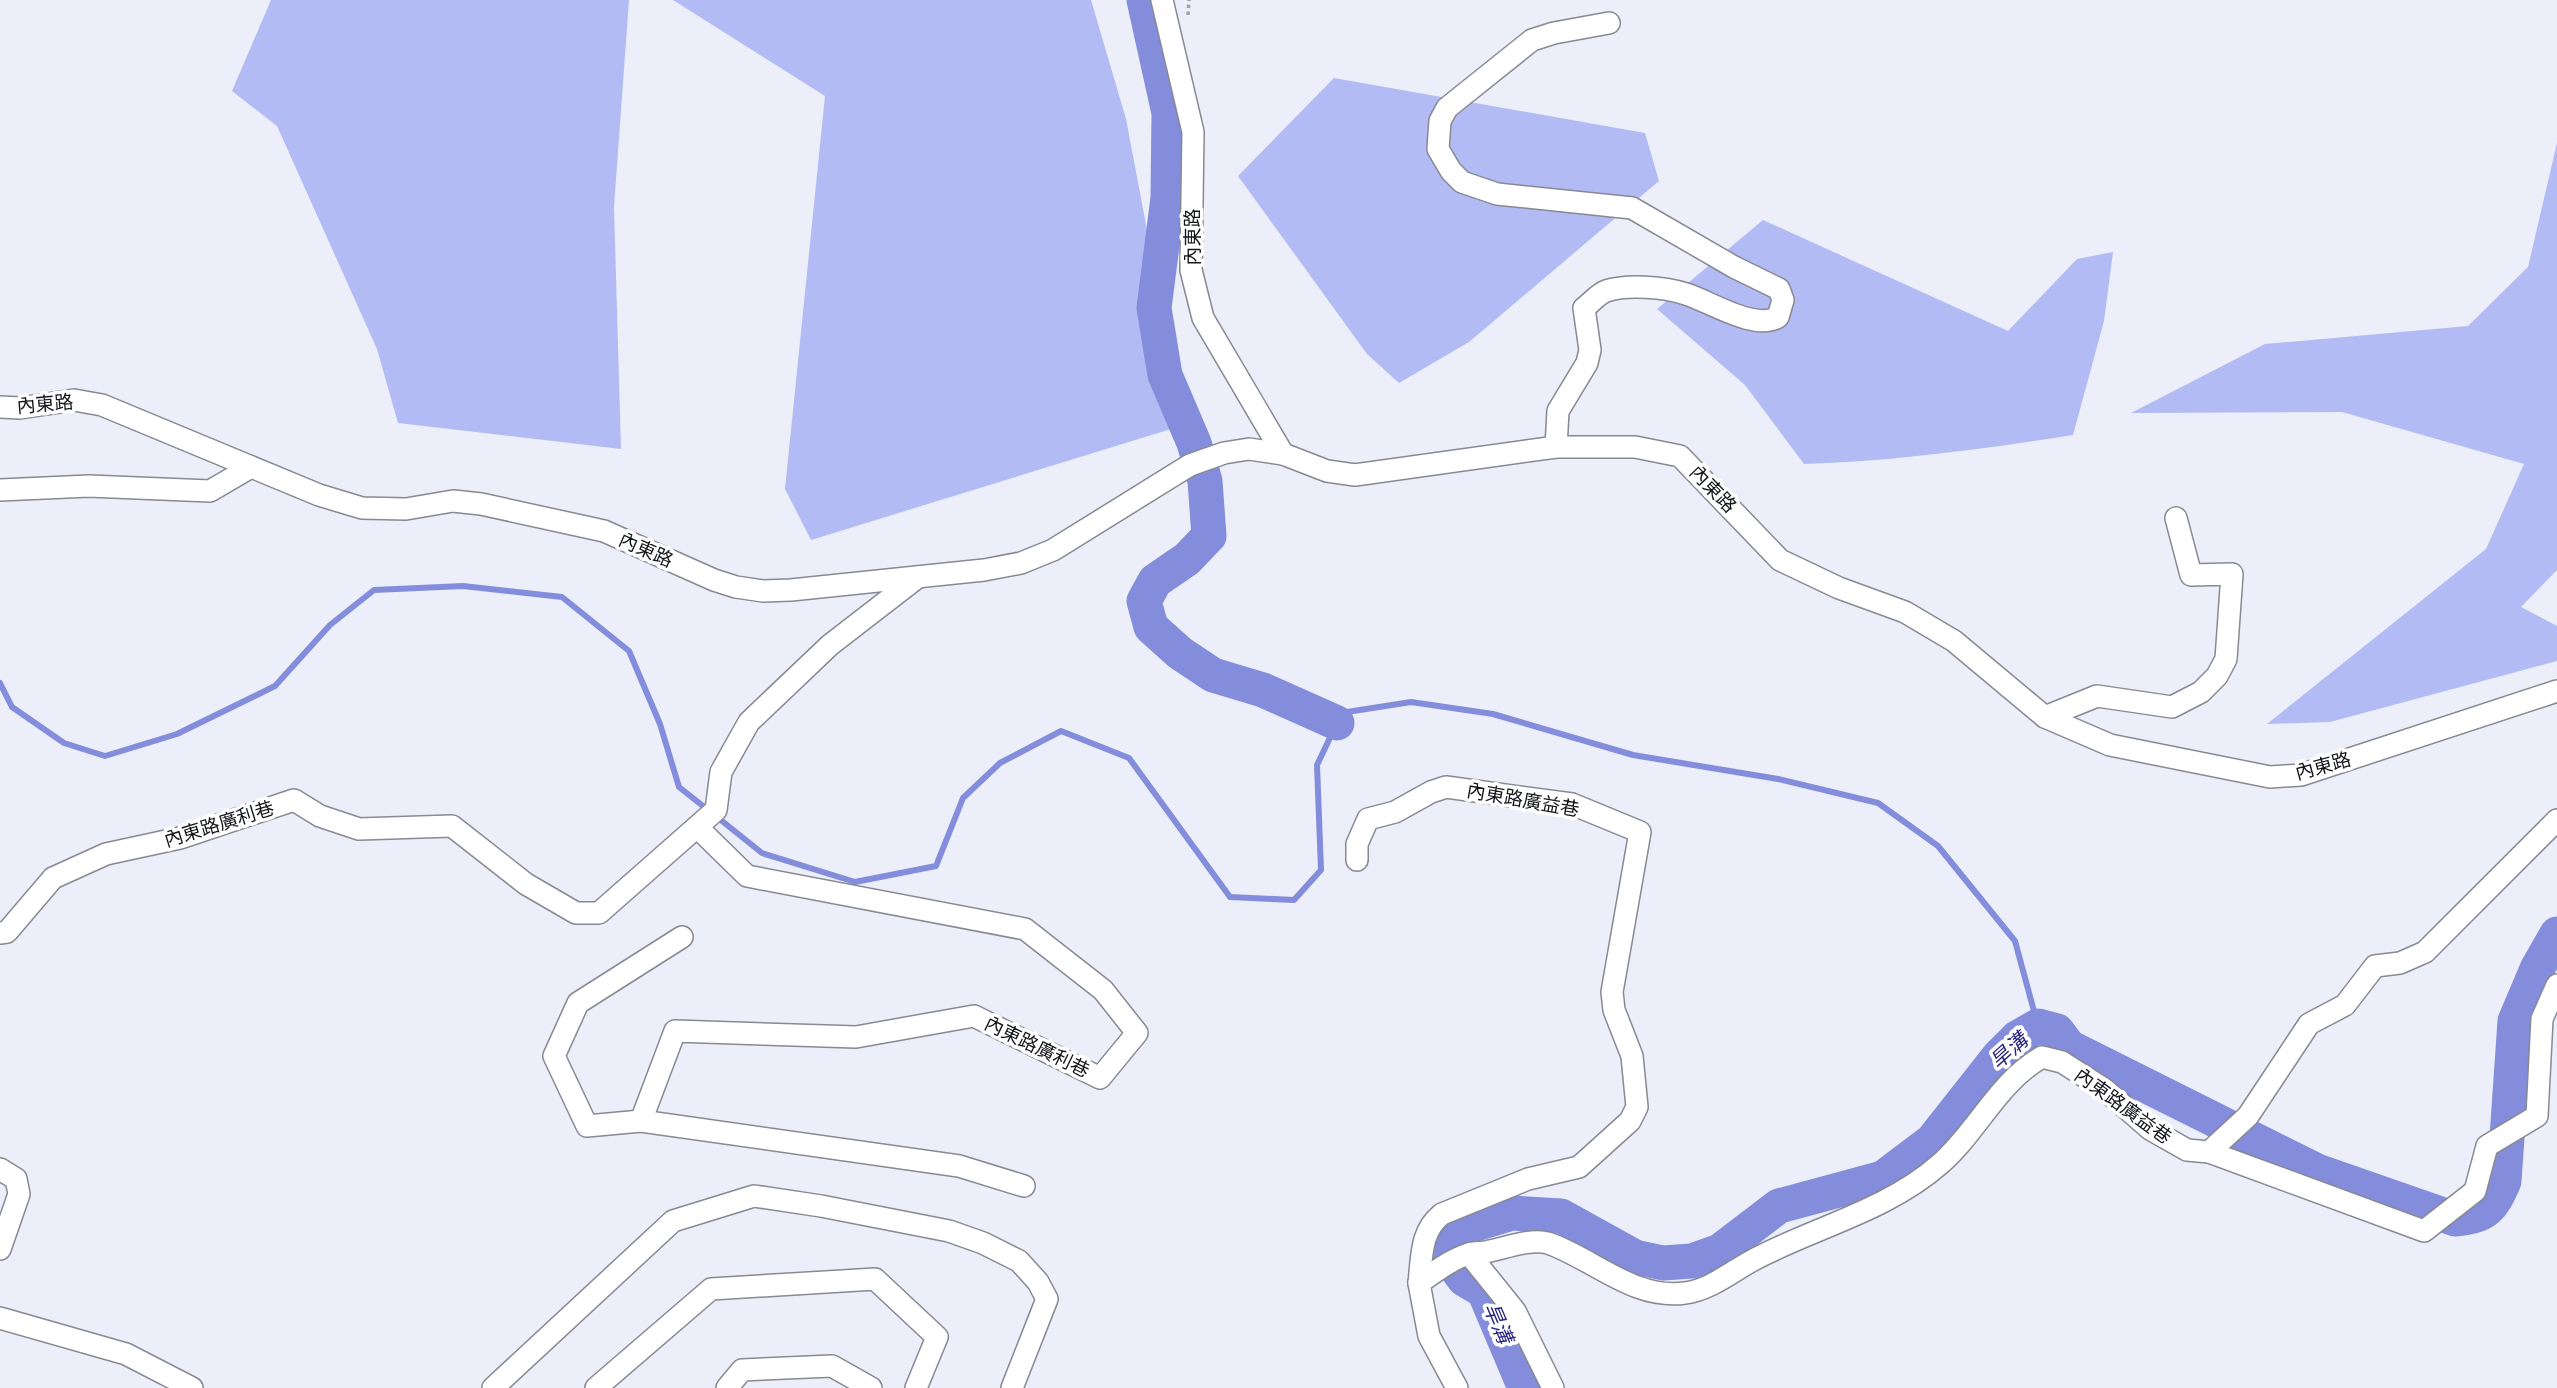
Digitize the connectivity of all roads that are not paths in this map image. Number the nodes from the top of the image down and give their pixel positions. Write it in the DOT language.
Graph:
graph roads {
  1 [pos="1162,0"];
  2 [pos="1609,23"];
  3 [pos="0,407"];
  4 [pos="1556,447"];
  5 [pos="1283,454"];
  6 [pos="251,467"];
  7 [pos="0,490"];
  8 [pos="2176,518"];
  9 [pos="918,577"];
  10 [pos="2557,691"];
  11 [pos="2045,717"];
  12 [pos="2557,820"];
  13 [pos="697,827"];
  14 [pos="1357,860"];
  15 [pos="0,933"];
  16 [pos="682,937"];
  17 [pos="2557,985"];
  18 [pos="641,1121"];
  19 [pos="2210,1152"];
  20 [pos="0,1169"];
  21 [pos="1024,1186"];
  22 [pos="0,1249"];
  23 [pos="1469,1254"];
  24 [pos="1419,1283"];
  25 [pos="0,1318"];
  26 [pos="192,1388"];
  27 [pos="493,1388"];
  28 [pos="596,1388"];
  29 [pos="727,1388"];
  30 [pos="871,1388"];
  31 [pos="916,1388"];
  32 [pos="1012,1388"];
  33 [pos="1457,1388"];
  34 [pos="1553,1388"];
  1 -- 5 [label="street, 內東路"];
  2 -- 4 [label="street"];
  3 -- 6 [label="street, 內東路"];
  4 -- 5 [label="street, 內東路"];
  4 -- 11 [label="street, 內東路"];
  5 -- 9 [label="street, 內東路"];
  6 -- 7 [label="street"];
  6 -- 9 [label="street, 內東路"];
  8 -- 11 [label="street"];
  9 -- 13 [label="street, 內東路廣利巷"];
  10 -- 11 [label="street, 內東路"];
  12 -- 19 [label="street"];
  13 -- 15 [label="street, 內東路廣利巷"];
  13 -- 18 [label="street, 內東路廣利巷"];
  14 -- 24 [label="street, 內東路廣益巷"];
  16 -- 18 [label="street"];
  17 -- 19 [label="street"];
  18 -- 21 [label="street"];
  19 -- 23 [label="street, 內東路廣益巷"];
  20 -- 22 [label="street"];
  23 -- 24 [label="street, 內東路廣益巷"];
  23 -- 34 [label="street"];
  24 -- 33 [label="street, 內東路廣益巷"];
  25 -- 26 [label="street"];
  27 -- 32 [label="street"];
  28 -- 31 [label="street"];
  29 -- 30 [label="street"];
}
